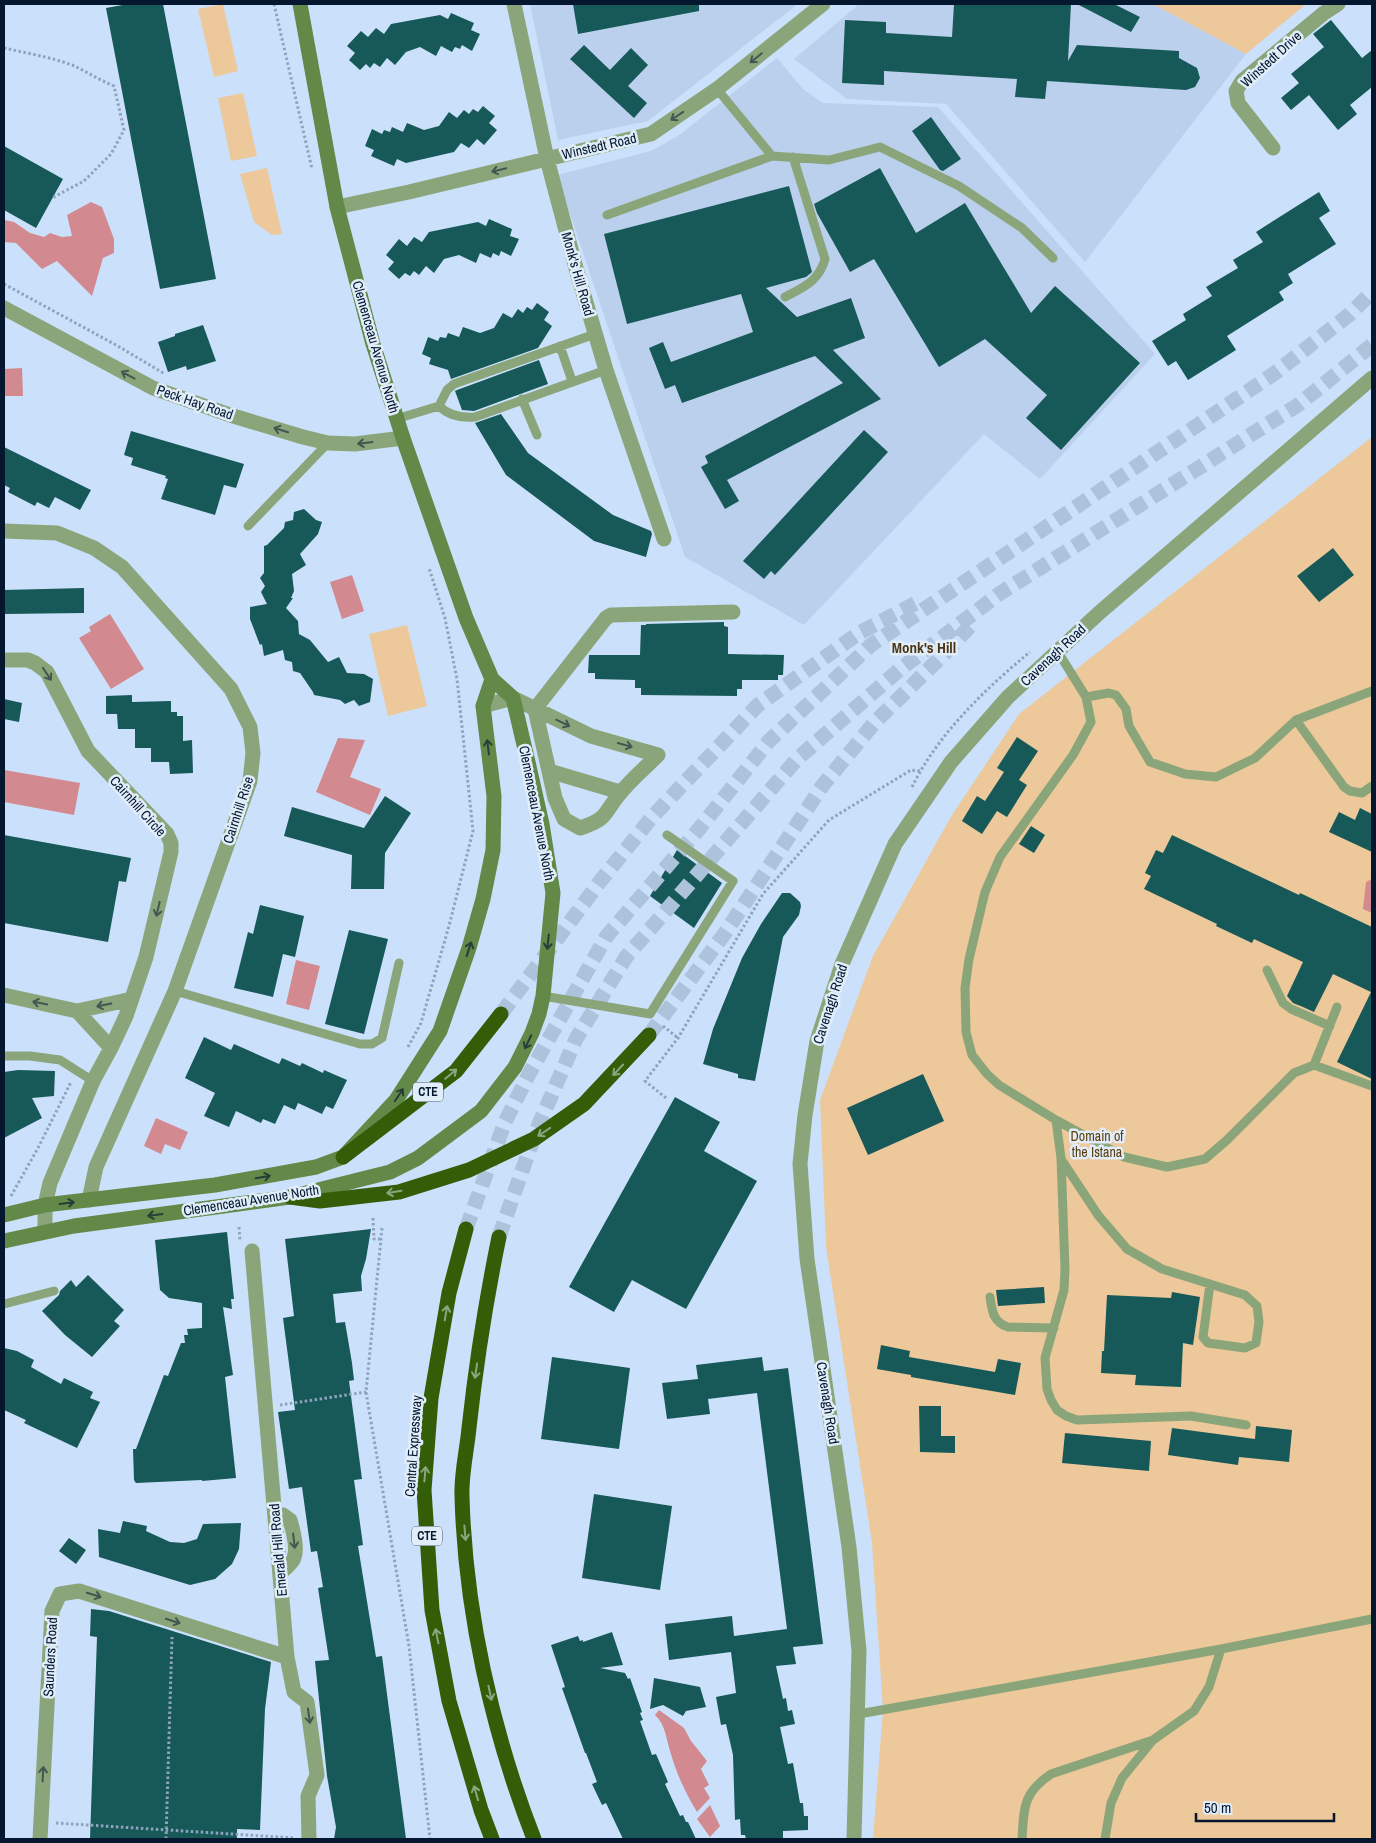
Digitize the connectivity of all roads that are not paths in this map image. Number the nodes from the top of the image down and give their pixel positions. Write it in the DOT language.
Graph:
graph roads {
  1 [pos="300,4"];
  2 [pos="514,4"];
  3 [pos="823,4"];
  4 [pos="1338,4"];
  5 [pos="717,89"];
  6 [pos="1273,148"];
  7 [pos="772,156"];
  8 [pos="792,157"];
  9 [pos="546,159"];
  10 [pos="337,207"];
  11 [pos="607,215"];
  12 [pos="1053,258"];
  13 [pos="785,297"];
  14 [pos="4,308"];
  15 [pos="595,334"];
  16 [pos="560,346"];
  17 [pos="606,370"];
  18 [pos="1372,378"];
  19 [pos="572,381"];
  20 [pos="522,399"];
  21 [pos="439,406"];
  22 [pos="396,419"];
  23 [pos="537,435"];
  24 [pos="402,438"];
  25 [pos="328,443"];
  26 [pos="248,526"];
  27 [pos="4,531"];
  28 [pos="664,539"];
  29 [pos="733,612"];
  30 [pos="1058,652"];
  31 [pos="4,660"];
  32 [pos="492,679"];
  33 [pos="1372,691"];
  34 [pos="1086,697"];
  35 [pos="513,698"];
  36 [pos="483,706"];
  37 [pos="535,709"];
  38 [pos="1296,720"];
  39 [pos="549,771"];
  40 [pos="1372,786"];
  41 [pos="620,792"];
  42 [pos="667,835"];
  43 [pos="400,963"];
  44 [pos="1267,970"];
  45 [pos="175,991"];
  46 [pos="4,995"];
  47 [pos="542,996"];
  48 [pos="132,999"];
  49 [pos="1337,1007"];
  50 [pos="77,1010"];
  51 [pos="501,1014"];
  52 [pos="1330,1026"];
  53 [pos="649,1035"];
  54 [pos="111,1048"];
  55 [pos="4,1056"];
  56 [pos="1314,1066"];
  57 [pos="93,1081"];
  58 [pos="1372,1086"];
  59 [pos="1056,1120"];
  60 [pos="343,1157"];
  61 [pos="1061,1158"];
  62 [pos="290,1197"];
  63 [pos="89,1200"];
  64 [pos="45,1206"];
  65 [pos="4,1215"];
  66 [pos="466,1229"];
  67 [pos="45,1231"];
  68 [pos="499,1237"];
  69 [pos="4,1241"];
  70 [pos="246,1249"];
  71 [pos="1210,1284"];
  72 [pos="54,1291"];
  73 [pos="990,1297"];
  74 [pos="4,1304"];
  75 [pos="1054,1328"];
  76 [pos="1246,1425"];
  77 [pos="1372,1619"];
  78 [pos="1221,1650"];
  79 [pos="287,1657"];
  80 [pos="859,1714"];
  81 [pos="1153,1740"];
  82 [pos="40,1839"];
  83 [pos="309,1839"];
  84 [pos="492,1839"];
  85 [pos="534,1839"];
  86 [pos="854,1839"];
  87 [pos="1022,1839"];
  88 [pos="1105,1839"];
  1 -- 10 [label="main road, Clemenceau Avenue North"];
  2 -- 9 [label="street, Monk's Hill Road"];
  3 -- 5 [label="street, Winstedt Road, one-way"];
  4 -- 6 [label="street, Winstedt Drive"];
  5 -- 7 [label="lane"];
  5 -- 9 [label="street, Winstedt Road, one-way"];
  7 -- 8 [label="lane"];
  7 -- 11 [label="lane"];
  8 -- 12 [label="lane"];
  8 -- 13 [label="lane"];
  9 -- 10 [label="street, Winstedt Road, one-way"];
  9 -- 15 [label="street, Monk's Hill Road"];
  10 -- 22 [label="main road, Clemenceau Avenue North"];
  25 -- 14 [label="street, Peck Hay Road, one-way"];
  15 -- 16 [label="lane"];
  15 -- 17 [label="street, Monk's Hill Road"];
  16 -- 19 [label="lane"];
  16 -- 21 [label="lane"];
  17 -- 19 [label="lane"];
  17 -- 28 [label="street, Monk's Hill Road"];
  18 -- 30 [label="street, Cavenagh Road"];
  19 -- 20 [label="lane"];
  20 -- 21 [label="lane"];
  20 -- 23 [label="lane"];
  21 -- 22 [label="lane"];
  22 -- 24 [label="main road, Clemenceau Avenue North"];
  24 -- 25 [label="street, Peck Hay Road, one-way"];
  24 -- 32 [label="main road, Clemenceau Avenue North"];
  25 -- 26 [label="lane"];
  27 -- 45 [label="street, Cairnhill Rise"];
  29 -- 37 [label="street"];
  30 -- 34 [label="lane"];
  30 -- 80 [label="street, Cavenagh Road"];
  31 -- 48 [label="street, Cairnhill Circle, one-way"];
  32 -- 35 [label="main road, Clemenceau Avenue North"];
  32 -- 36 [label="main road, Clemenceau Avenue North"];
  33 -- 38 [label="lane"];
  34 -- 38 [label="lane"];
  34 -- 59 [label="lane"];
  35 -- 36 [label="street"];
  35 -- 37 [label="street"];
  35 -- 47 [label="main road, Clemenceau Avenue North, one-way"];
  60 -- 36 [label="main road, Clemenceau Avenue North, one-way"];
  37 -- 39 [label="street"];
  37 -- 41 [label="street, one-way"];
  38 -- 40 [label="lane"];
  39 -- 41 [label="street"];
  39 -- 41 [label="street"];
  42 -- 47 [label="lane"];
  43 -- 45 [label="lane"];
  44 -- 52 [label="lane"];
  45 -- 63 [label="street, Cairnhill Rise"];
  50 -- 46 [label="street, one-way"];
  47 -- 62 [label="main road, Clemenceau Avenue North, one-way"];
  48 -- 50 [label="street, one-way"];
  48 -- 54 [label="street, Cairnhill Circle"];
  49 -- 52 [label="lane"];
  50 -- 54 [label="street"];
  60 -- 51 [label="highway, CTE, one-way"];
  52 -- 56 [label="lane"];
  53 -- 62 [label="highway, one-way"];
  54 -- 57 [label="street, Cairnhill Circle"];
  55 -- 57 [label="lane"];
  56 -- 58 [label="lane"];
  56 -- 59 [label="lane"];
  57 -- 64 [label="street, Cairnhill Circle"];
  59 -- 61 [label="lane"];
  63 -- 60 [label="main road, Clemenceau Avenue North, one-way"];
  61 -- 71 [label="lane"];
  61 -- 75 [label="lane"];
  62 -- 67 [label="main road, Clemenceau Avenue North, one-way"];
  64 -- 63 [label="main road, Clemenceau Avenue North, one-way"];
  64 -- 65 [label="main road"];
  64 -- 67 [label="street, Cairnhill Circle"];
  84 -- 66 [label="highway, Central Expressway / CTE, one-way"];
  67 -- 69 [label="main road"];
  68 -- 85 [label="highway, one-way"];
  70 -- 79 [label="street, Emerald Hill Road"];
  71 -- 71 [label="lane"];
  72 -- 74 [label="lane"];
  73 -- 75 [label="lane"];
  75 -- 76 [label="lane"];
  77 -- 78 [label="lane"];
  78 -- 80 [label="lane"];
  78 -- 81 [label="lane"];
  82 -- 79 [label="street, Saunders Road, one-way"];
  79 -- 83 [label="street, Emerald Hill Road, one-way"];
  80 -- 86 [label="street, Cavenagh Road"];
  81 -- 87 [label="lane"];
  81 -- 88 [label="lane"];
}
